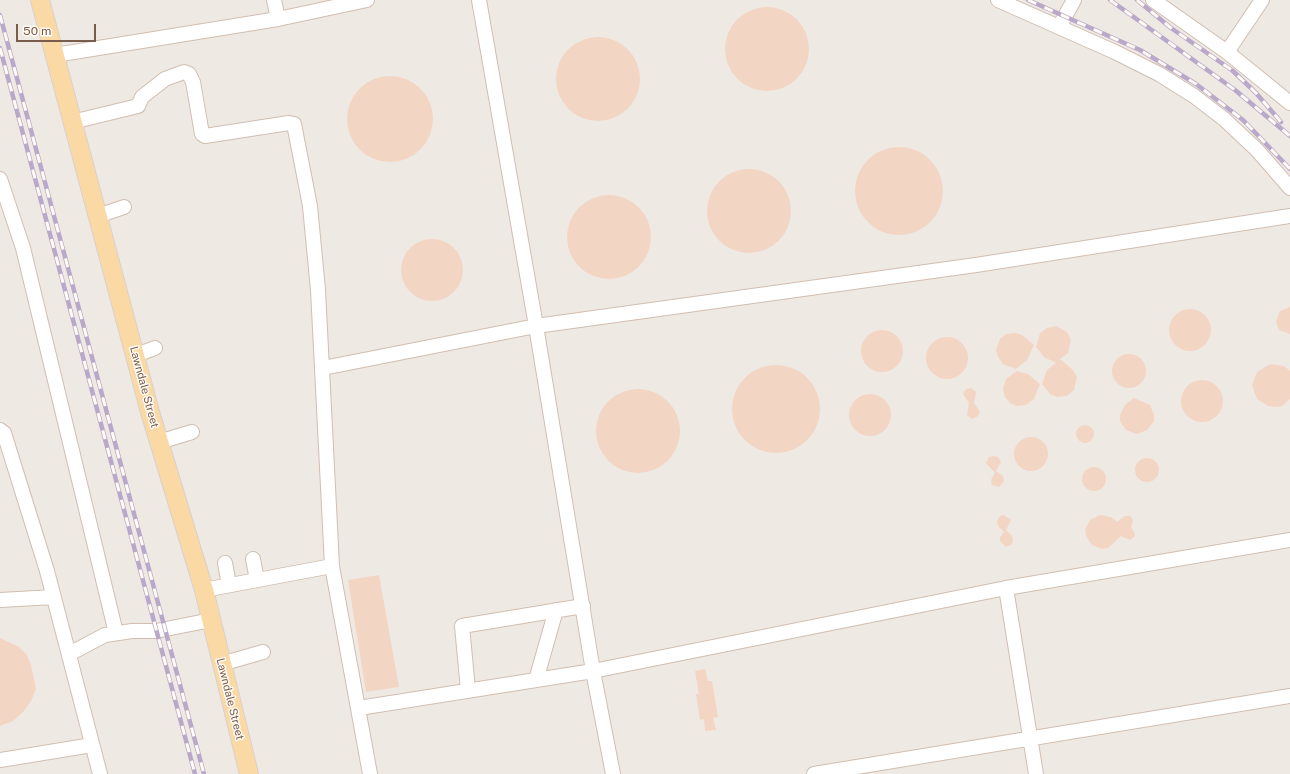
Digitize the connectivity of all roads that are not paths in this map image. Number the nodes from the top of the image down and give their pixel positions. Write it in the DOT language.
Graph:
graph roads {
  1 [pos="40,0"];
  2 [pos="274,0"];
  3 [pos="367,0"];
  4 [pos="479,0"];
  5 [pos="998,0"];
  6 [pos="1074,0"];
  7 [pos="1153,0"];
  8 [pos="1262,0"];
  9 [pos="278,19"];
  10 [pos="1059,27"];
  11 [pos="1227,52"];
  12 [pos="55,54"];
  13 [pos="1290,103"];
  14 [pos="72,122"];
  15 [pos="0,178"];
  16 [pos="1290,188"];
  17 [pos="124,207"];
  18 [pos="98,216"];
  19 [pos="1290,216"];
  20 [pos="536,326"];
  21 [pos="155,348"];
  22 [pos="136,355"];
  23 [pos="323,368"];
  24 [pos="0,430"];
  25 [pos="192,432"];
  26 [pos="159,442"];
  27 [pos="1290,540"];
  28 [pos="253,559"];
  29 [pos="225,563"];
  30 [pos="332,566"];
  31 [pos="257,580"];
  32 [pos="229,585"];
  33 [pos="1006,588"];
  34 [pos="204,590"];
  35 [pos="54,597"];
  36 [pos="0,600"];
  37 [pos="583,606"];
  38 [pos="556,610"];
  39 [pos="211,620"];
  40 [pos="116,633"];
  41 [pos="262,652"];
  42 [pos="69,654"];
  43 [pos="221,664"];
  44 [pos="593,671"];
  45 [pos="536,680"];
  46 [pos="468,690"];
  47 [pos="1290,696"];
  48 [pos="360,708"];
  49 [pos="1030,738"];
  50 [pos="92,745"];
  51 [pos="0,760"];
  52 [pos="100,774"];
  53 [pos="249,774"];
  54 [pos="370,774"];
  55 [pos="613,774"];
  56 [pos="814,774"];
  57 [pos="1036,774"];
  1 -- 12 [label="main road, Lawndale Street"];
  2 -- 9 [label="lane"];
  3 -- 9 [label="lane"];
  4 -- 20 [label="lane"];
  5 -- 10 [label="lane"];
  6 -- 10 [label="lane"];
  7 -- 11 [label="lane"];
  8 -- 11 [label="lane"];
  9 -- 12 [label="lane"];
  10 -- 16 [label="lane"];
  11 -- 13 [label="lane"];
  12 -- 14 [label="main road, Lawndale Street"];
  14 -- 18 [label="main road, Lawndale Street"];
  14 -- 23 [label="lane"];
  15 -- 40 [label="lane"];
  17 -- 18 [label="lane"];
  18 -- 22 [label="main road, Lawndale Street"];
  19 -- 20 [label="lane"];
  20 -- 23 [label="lane"];
  20 -- 37 [label="lane"];
  21 -- 22 [label="lane"];
  22 -- 26 [label="main road, Lawndale Street"];
  23 -- 30 [label="lane"];
  24 -- 35 [label="lane"];
  25 -- 26 [label="lane"];
  26 -- 34 [label="main road, Lawndale Street"];
  27 -- 33 [label="lane"];
  28 -- 31 [label="lane"];
  29 -- 32 [label="lane"];
  30 -- 31 [label="lane"];
  30 -- 48 [label="lane"];
  31 -- 32 [label="lane"];
  32 -- 34 [label="lane"];
  33 -- 44 [label="lane"];
  33 -- 49 [label="lane"];
  34 -- 39 [label="main road, Lawndale Street"];
  35 -- 36 [label="lane"];
  35 -- 42 [label="lane"];
  37 -- 38 [label="lane"];
  37 -- 44 [label="lane"];
  38 -- 45 [label="lane"];
  38 -- 46 [label="lane"];
  39 -- 40 [label="lane"];
  39 -- 43 [label="main road, Lawndale Street"];
  40 -- 42 [label="lane"];
  41 -- 43 [label="lane"];
  42 -- 50 [label="lane"];
  43 -- 53 [label="main road, Lawndale Street"];
  44 -- 45 [label="lane"];
  44 -- 55 [label="lane"];
  45 -- 46 [label="lane"];
  46 -- 48 [label="lane"];
  47 -- 49 [label="lane"];
  48 -- 54 [label="lane"];
  49 -- 56 [label="lane"];
  49 -- 57 [label="lane"];
  50 -- 51 [label="lane"];
  50 -- 52 [label="lane"];
}
